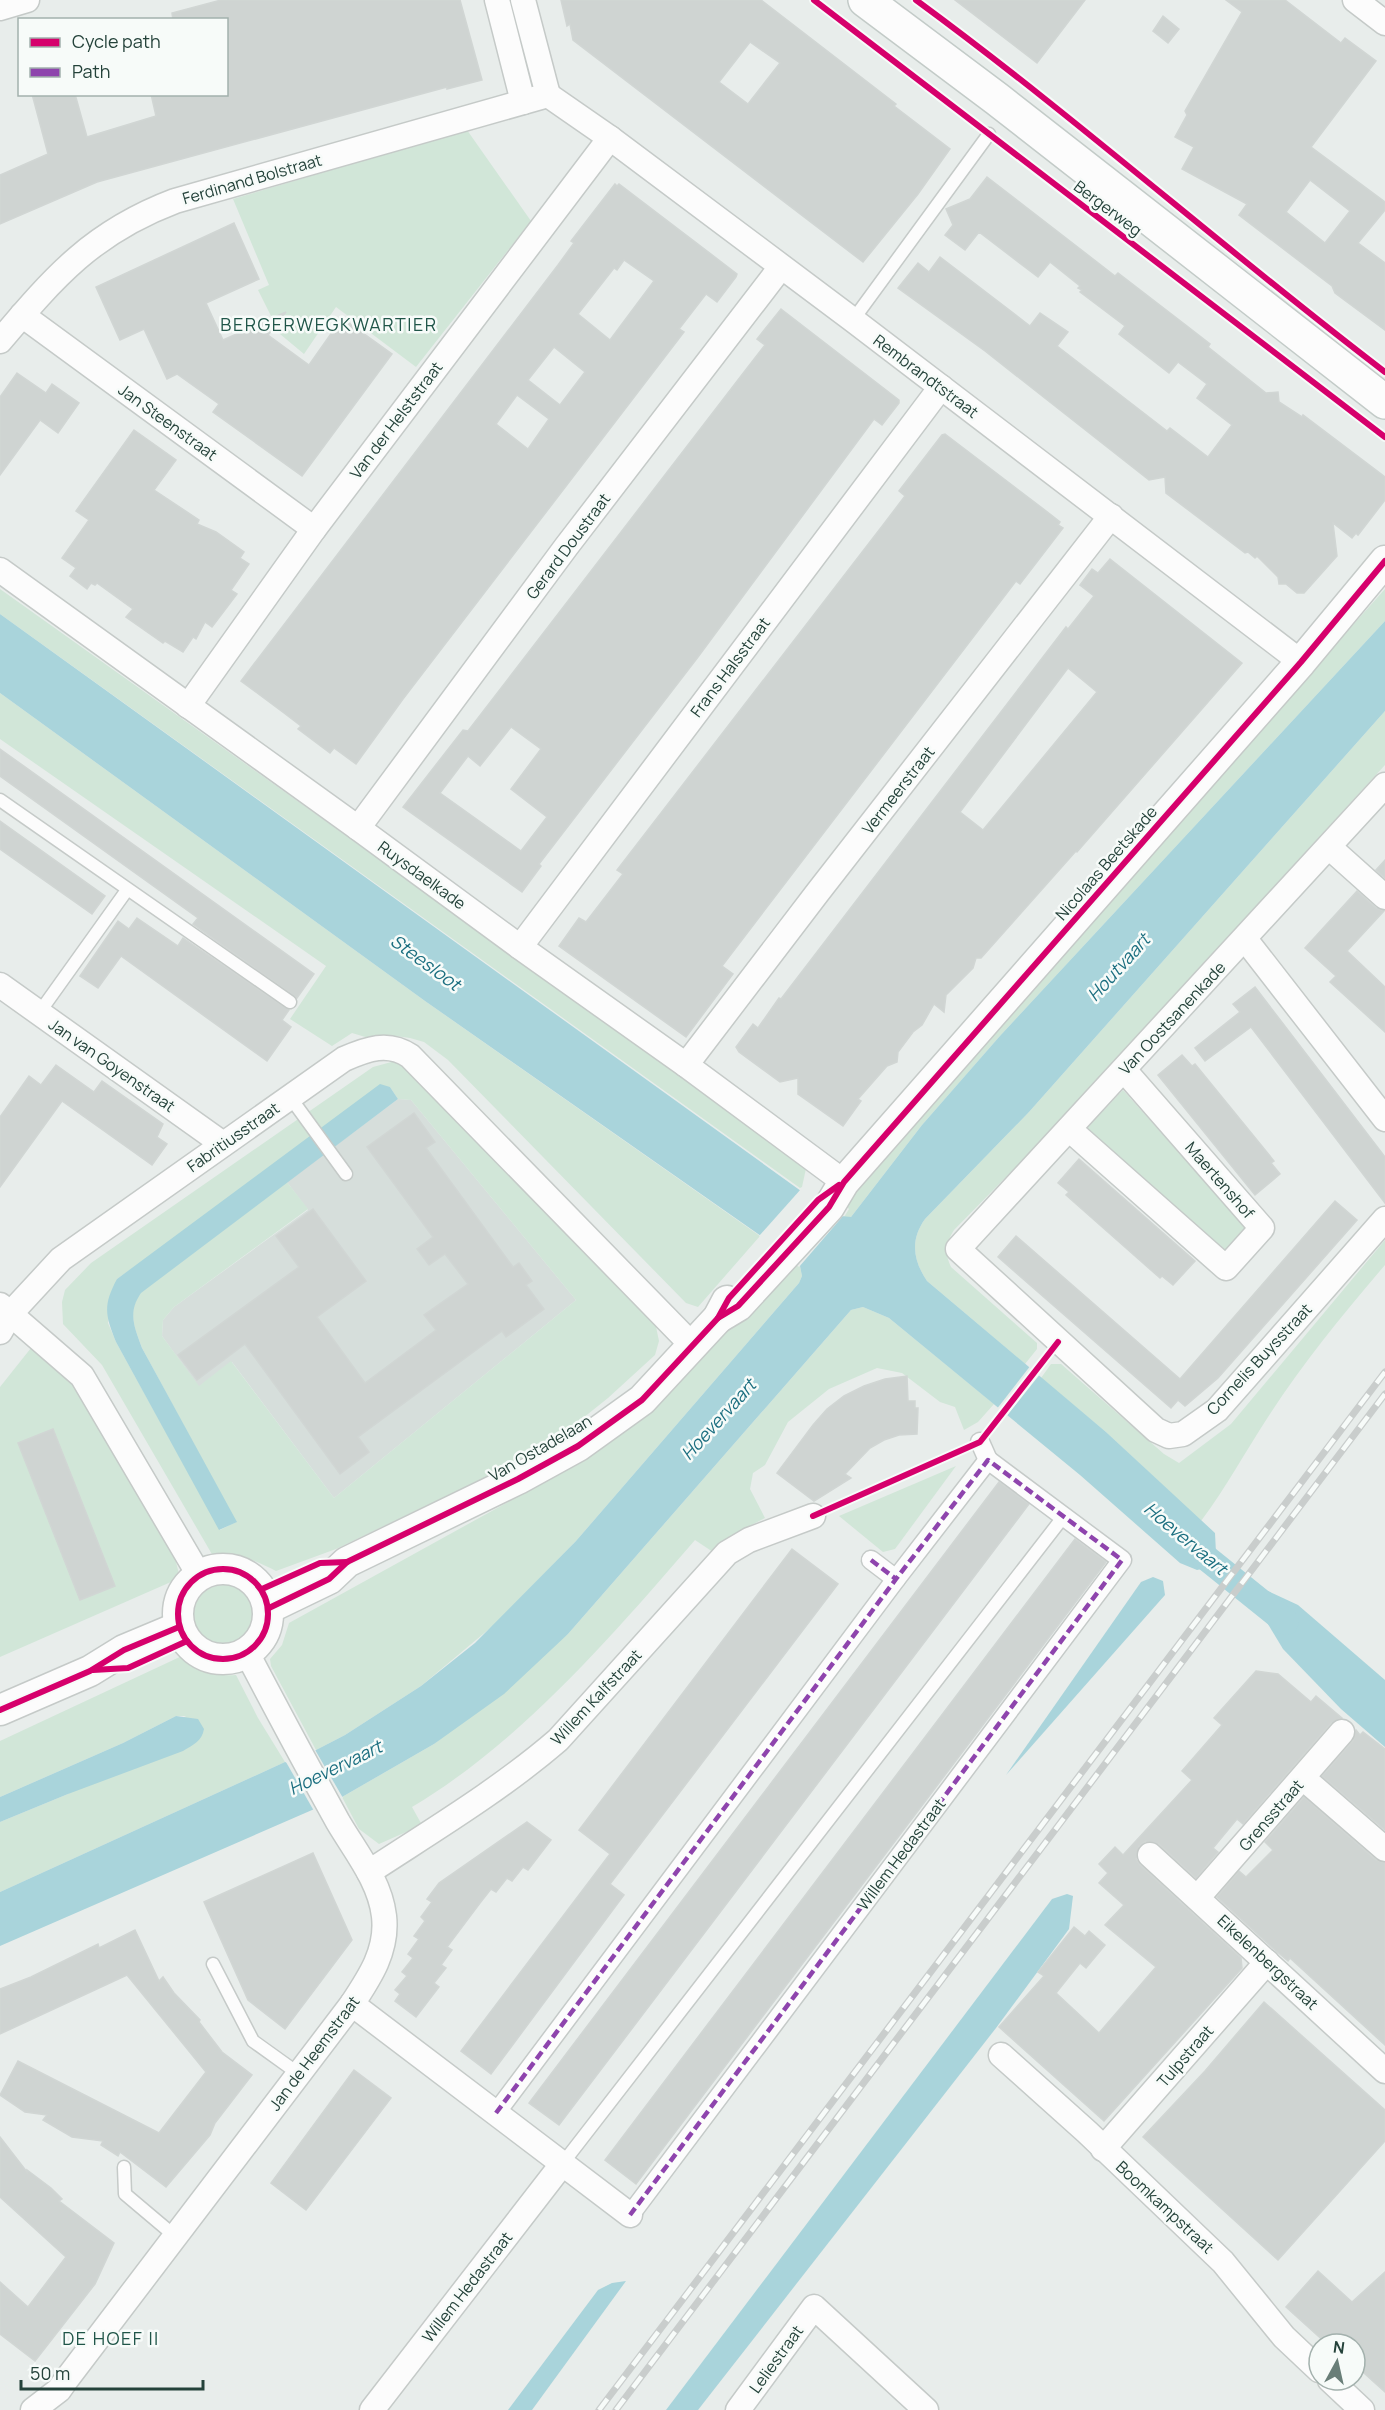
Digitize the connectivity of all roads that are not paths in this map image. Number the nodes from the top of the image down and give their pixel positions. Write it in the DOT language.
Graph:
graph roads {
  1 [pos="27,0"];
  2 [pos="497,0"];
  3 [pos="523,0"];
  4 [pos="865,0"];
  5 [pos="1355,0"];
  6 [pos="0,8"];
  7 [pos="1385,23"];
  8 [pos="548,95"];
  9 [pos="523,102"];
  10 [pos="989,134"];
  11 [pos="610,138"];
  12 [pos="781,267"];
  13 [pos="22,315"];
  14 [pos="853,320"];
  15 [pos="0,341"];
  16 [pos="941,387"];
  17 [pos="1385,402"];
  18 [pos="1111,516"];
  19 [pos="314,529"];
  20 [pos="1385,561"];
  21 [pos="0,570"];
  22 [pos="1300,662"];
  23 [pos="188,706"];
  24 [pos="1385,785"];
  25 [pos="0,800"];
  26 [pos="358,828"];
  27 [pos="1329,847"];
  28 [pos="127,890"];
  29 [pos="1385,897"];
  30 [pos="1245,939"];
  31 [pos="520,947"];
  32 [pos="0,985"];
  33 [pos="290,1002"];
  34 [pos="39,1013"];
  35 [pos="686,1065"];
  36 [pos="1124,1070"];
  37 [pos="290,1097"];
  38 [pos="1385,1119"];
  39 [pos="1070,1129"];
  40 [pos="224,1144"];
  41 [pos="346,1174"];
  42 [pos="844,1182"];
  43 [pos="1385,1219"];
  44 [pos="958,1249"];
  45 [pos="4,1317"];
  46 [pos="692,1345"];
  47 [pos="980,1442"];
  48 [pos="988,1461"];
  49 [pos="813,1516"];
  50 [pos="1064,1516"];
  51 [pos="871,1560"];
  52 [pos="199,1575"];
  53 [pos="896,1579"];
  54 [pos="265,1599"];
  55 [pos="183,1634"];
  56 [pos="247,1653"];
  57 [pos="0,1710"];
  58 [pos="1342,1732"];
  59 [pos="1303,1778"];
  60 [pos="1385,1849"];
  61 [pos="1150,1855"];
  62 [pos="369,1872"];
  63 [pos="1198,1897"];
  64 [pos="1267,1962"];
  65 [pos="213,1964"];
  66 [pos="352,2004"];
  67 [pos="1001,2055"];
  68 [pos="1385,2071"];
  69 [pos="299,2074"];
  70 [pos="496,2113"];
  71 [pos="1103,2150"];
  72 [pos="563,2163"];
  73 [pos="124,2167"];
  74 [pos="630,2215"];
  75 [pos="176,2237"];
  76 [pos="1307,2359"];
  77 [pos="1343,2392"];
  78 [pos="33,2410"];
  79 [pos="372,2410"];
  80 [pos="738,2410"];
  81 [pos="926,2410"];
  82 [pos="1362,2410"];
  1 -- 6 [label="street"];
  2 -- 9 [label="street"];
  3 -- 8 [label="street"];
  4 -- 17 [label="main road, Bergerweg"];
  5 -- 7 [label="street"];
  8 -- 9 [label="street, Ferdinand Bolstraat"];
  8 -- 11 [label="street, Rembrandtstraat"];
  9 -- 13 [label="street, Ferdinand Bolstraat"];
  10 -- 14 [label="lane"];
  11 -- 12 [label="street, Rembrandtstraat"];
  11 -- 19 [label="street, Van der Helststraat"];
  12 -- 14 [label="street, Rembrandtstraat"];
  12 -- 26 [label="street, Gerard Doustraat"];
  13 -- 15 [label="street, Ferdinand Bolstraat"];
  13 -- 19 [label="street, Jan Steenstraat"];
  14 -- 16 [label="street, Rembrandtstraat"];
  16 -- 18 [label="street, Rembrandtstraat"];
  16 -- 31 [label="street, Frans Halsstraat"];
  18 -- 22 [label="street, Rembrandtstraat"];
  18 -- 35 [label="street, Vermeerstraat"];
  19 -- 23 [label="street, Van der Helststraat"];
  20 -- 22 [label="street, Nicolaas Beetskade"];
  21 -- 23 [label="street, Ruysdaelkade"];
  22 -- 42 [label="street, Nicolaas Beetskade"];
  23 -- 26 [label="street, Ruysdaelkade"];
  24 -- 27 [label="street, Van Oostsanenkade"];
  25 -- 28 [label="lane"];
  26 -- 31 [label="street, Ruysdaelkade"];
  27 -- 29 [label="street"];
  27 -- 30 [label="street, Van Oostsanenkade"];
  28 -- 33 [label="lane"];
  28 -- 34 [label="lane"];
  30 -- 36 [label="street, Van Oostsanenkade"];
  30 -- 38 [label="street"];
  31 -- 35 [label="street, Ruysdaelkade"];
  32 -- 34 [label="street, Jan van Goyenstraat"];
  34 -- 40 [label="street, Jan van Goyenstraat"];
  35 -- 42 [label="street, Ruysdaelkade"];
  36 -- 39 [label="street, Van Oostsanenkade"];
  36 -- 39 [label="street, Maertenshof"];
  37 -- 40 [label="street, Fabritiusstraat"];
  37 -- 41 [label="lane"];
  37 -- 46 [label="street, Fabritiusstraat"];
  39 -- 44 [label="street, Van Oostsanenkade"];
  40 -- 45 [label="street, Fabritiusstraat"];
  42 -- 46 [label="street, Van Ostadelaan"];
  43 -- 44 [label="street, Cornelis Buysstraat"];
  45 -- 52 [label="street, Fabritiusstraat"];
  46 -- 54 [label="street, Van Ostadelaan"];
  47 -- 48 [label="street"];
  48 -- 50 [label="street, Willem Hedastraat"];
  48 -- 53 [label="street"];
  49 -- 62 [label="street, Willem Kalfstraat"];
  50 -- 72 [label="lane"];
  50 -- 74 [label="street, Willem Hedastraat"];
  51 -- 53 [label="street"];
  52 -- 54 [label="street"];
  52 -- 55 [label="street"];
  53 -- 70 [label="street"];
  54 -- 56 [label="street"];
  55 -- 56 [label="street"];
  55 -- 57 [label="street"];
  56 -- 62 [label="street, Jan de Heemstraat"];
  58 -- 59 [label="street, Grensstraat"];
  59 -- 60 [label="street"];
  59 -- 63 [label="street, Grensstraat"];
  61 -- 63 [label="street, Eikelenbergstraat"];
  62 -- 66 [label="street, Jan de Heemstraat"];
  63 -- 64 [label="street, Eikelenbergstraat"];
  64 -- 68 [label="street, Eikelenbergstraat"];
  64 -- 71 [label="street, Tulpstraat"];
  65 -- 69 [label="lane"];
  66 -- 69 [label="street, Jan de Heemstraat"];
  66 -- 70 [label="street, Willem Hedastraat"];
  67 -- 71 [label="street, Boomkampstraat"];
  69 -- 75 [label="street, Jan de Heemstraat"];
  70 -- 72 [label="street, Willem Hedastraat"];
  71 -- 76 [label="street, Boomkampstraat"];
  72 -- 74 [label="street, Willem Hedastraat"];
  72 -- 79 [label="street, Willem Hedastraat"];
  73 -- 75 [label="lane"];
  75 -- 78 [label="street, Jan de Heemstraat"];
  77 -- 82 [label="street"];
  80 -- 81 [label="street, Leliestraat"];
}
